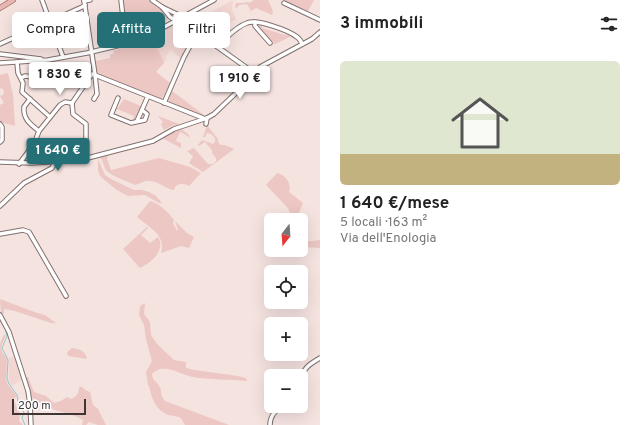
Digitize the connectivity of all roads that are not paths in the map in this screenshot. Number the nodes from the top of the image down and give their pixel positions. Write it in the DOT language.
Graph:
graph roads {
  1 [pos="13,0"];
  2 [pos="42,0"];
  3 [pos="90,0"];
  4 [pos="121,0"];
  5 [pos="152,0"];
  6 [pos="214,0"];
  7 [pos="84,2"];
  8 [pos="284,3"];
  9 [pos="162,7"];
  10 [pos="0,8"];
  11 [pos="47,12"];
  12 [pos="67,12"];
  13 [pos="85,12"];
  14 [pos="122,12"];
  15 [pos="173,12"];
  16 [pos="191,12"];
  17 [pos="170,17"];
  18 [pos="173,18"];
  19 [pos="320,20"];
  20 [pos="173,22"];
  21 [pos="255,22"];
  22 [pos="168,25"];
  23 [pos="165,27"];
  24 [pos="320,32"];
  25 [pos="89,35"];
  26 [pos="230,35"];
  27 [pos="12,39"];
  28 [pos="270,43"];
  29 [pos="0,44"];
  30 [pos="302,44"];
  31 [pos="60,48"];
  32 [pos="107,48"];
  33 [pos="189,48"];
  34 [pos="220,48"];
  35 [pos="92,52"];
  36 [pos="1,54"];
  37 [pos="63,57"];
  38 [pos="48,60"];
  39 [pos="17,62"];
  40 [pos="2,63"];
  41 [pos="254,73"];
  42 [pos="94,74"];
  43 [pos="21,78"];
  44 [pos="48,79"];
  45 [pos="148,96"];
  46 [pos="118,98"];
  47 [pos="30,99"];
  48 [pos="94,99"];
  49 [pos="72,102"];
  50 [pos="164,103"];
  51 [pos="142,110"];
  52 [pos="186,112"];
  53 [pos="195,115"];
  54 [pos="50,117"];
  55 [pos="205,118"];
  56 [pos="137,121"];
  57 [pos="194,122"];
  58 [pos="0,124"];
  59 [pos="206,124"];
  60 [pos="39,131"];
  61 [pos="0,142"];
  62 [pos="86,159"];
  63 [pos="0,162"];
  64 [pos="53,162"];
  65 [pos="19,164"];
  66 [pos="0,206"];
  67 [pos="0,234"];
  68 [pos="66,296"];
  69 [pos="0,315"];
  70 [pos="320,358"];
  71 [pos="305,369"];
  72 [pos="273,413"];
  73 [pos="31,425"];
  74 [pos="270,425"];
  1 -- 10 [label="main road"];
  2 -- 11 [label="street"];
  3 -- 7 [label="street"];
  4 -- 14 [label="street"];
  5 -- 9 [label="street"];
  6 -- 16 [label="street"];
  7 -- 12 [label="street"];
  7 -- 13 [label="street"];
  8 -- 19 [label="street"];
  9 -- 15 [label="street"];
  9 -- 17 [label="street"];
  17 -- 18 [label="street"];
  17 -- 22 [label="street"];
  20 -- 22 [label="street"];
  21 -- 26 [label="street"];
  21 -- 28 [label="street"];
  21 -- 30 [label="street"];
  22 -- 23 [label="street"];
  24 -- 30 [label="street"];
  25 -- 35 [label="street"];
  27 -- 29 [label="street"];
  30 -- 41 [label="street"];
  31 -- 37 [label="street"];
  32 -- 35 [label="street"];
  33 -- 50 [label="street"];
  34 -- 41 [label="street"];
  35 -- 37 [label="street"];
  35 -- 42 [label="street"];
  36 -- 38 [label="street"];
  36 -- 40 [label="street"];
  37 -- 38 [label="street"];
  38 -- 39 [label="street"];
  39 -- 40 [label="street"];
  39 -- 43 [label="street"];
  41 -- 55 [label="street"];
  42 -- 45 [label="street"];
  42 -- 48 [label="street"];
  42 -- 49 [label="street"];
  43 -- 44 [label="street"];
  43 -- 47 [label="street"];
  45 -- 50 [label="street"];
  45 -- 51 [label="street"];
  46 -- 56 [label="street"];
  47 -- 54 [label="street"];
  47 -- 60 [label="street"];
  49 -- 54 [label="street"];
  49 -- 62 [label="street"];
  50 -- 52 [label="street"];
  51 -- 56 [label="street"];
  51 -- 56 [label="street"];
  52 -- 53 [label="street"];
  52 -- 57 [label="street"];
  53 -- 55 [label="street"];
  53 -- 57 [label="street"];
  54 -- 60 [label="street"];
  55 -- 57 [label="street"];
  55 -- 59 [label="street"];
  57 -- 62 [label="street"];
  58 -- 61 [label="street"];
  60 -- 65 [label="street"];
  62 -- 64 [label="street"];
  63 -- 65 [label="street"];
  64 -- 65 [label="street"];
  64 -- 66 [label="street"];
  67 -- 68 [label="street"];
  69 -- 73 [label="street"];
  70 -- 71 [label="street"];
  72 -- 74 [label="street"];
}
